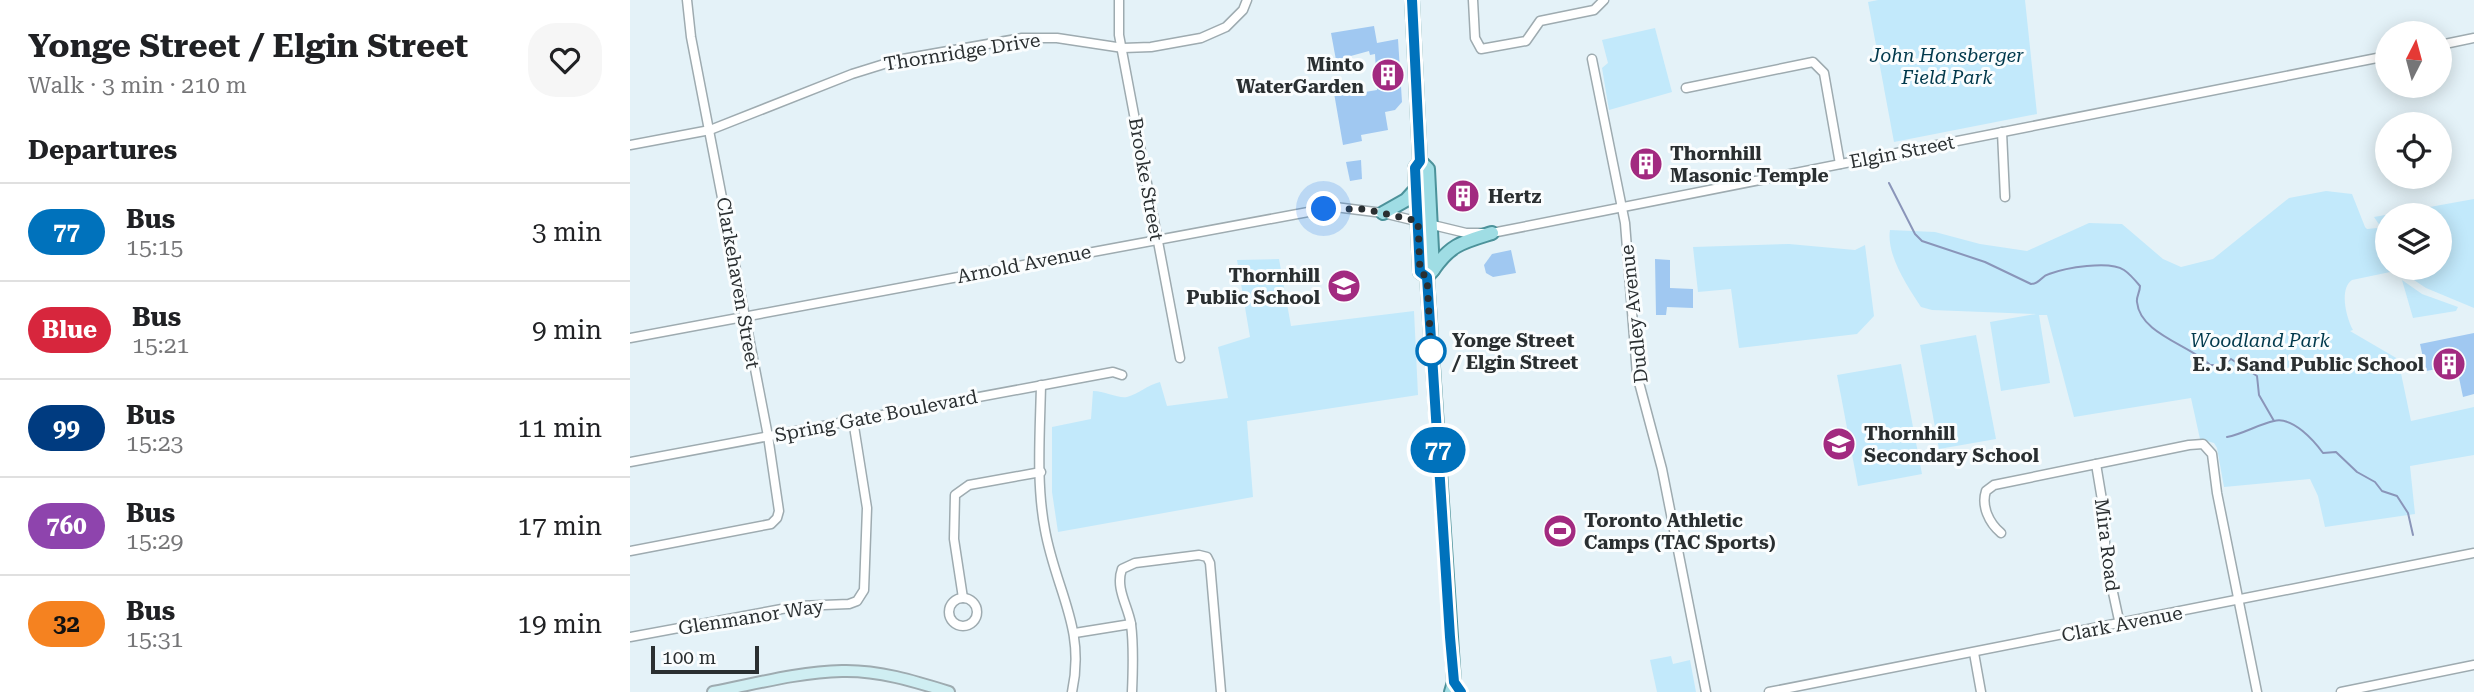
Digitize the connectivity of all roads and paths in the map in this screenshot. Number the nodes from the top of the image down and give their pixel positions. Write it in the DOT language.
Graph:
graph roads {
  1 [pos="687,0"];
  2 [pos="1119,0"];
  3 [pos="1247,0"];
  4 [pos="1412,0"];
  5 [pos="1474,0"];
  6 [pos="1604,0"];
  7 [pos="2474,38"];
  8 [pos="2452,43"];
  9 [pos="1123,48"];
  10 [pos="2375,58"];
  11 [pos="1592,59"];
  12 [pos="1686,88"];
  13 [pos="710,130"];
  14 [pos="2002,132"];
  15 [pos="630,145"];
  16 [pos="1420,161"];
  17 [pos="1840,164"];
  18 [pos="1416,189"];
  19 [pos="2005,197"];
  20 [pos="1621,209"];
  21 [pos="1383,213"];
  22 [pos="1418,221"];
  23 [pos="1431,225"];
  24 [pos="1492,233"];
  25 [pos="1157,239"];
  26 [pos="1430,274"];
  27 [pos="744,316"];
  28 [pos="630,338"];
  29 [pos="1181,358"];
  30 [pos="1122,375"];
  31 [pos="1041,385"];
  32 [pos="853,421"];
  33 [pos="768,436"];
  34 [pos="630,462"];
  35 [pos="2096,464"];
  36 [pos="1041,472"];
  37 [pos="2001,533"];
  38 [pos="630,551"];
  39 [pos="2474,553"];
  40 [pos="963,598"];
  41 [pos="2239,601"];
  42 [pos="1131,624"];
  43 [pos="2120,625"];
  44 [pos="1075,633"];
  45 [pos="630,637"];
  46 [pos="1973,653"];
  47 [pos="2474,666"];
  48 [pos="1455,689"];
  49 [pos="713,692"];
  50 [pos="948,692"];
  51 [pos="1072,692"];
  52 [pos="1132,692"];
  53 [pos="1221,692"];
  54 [pos="1706,692"];
  55 [pos="1769,692"];
  56 [pos="1981,692"];
  57 [pos="2257,692"];
  58 [pos="2340,692"];
  1 -- 13 [label="street, Clarkehaven Street"];
  2 -- 9 [label="street, Brooke Street"];
  3 -- 9 [label="street, Thornridge Drive"];
  4 -- 16 [label="main road"];
  5 -- 6 [label="street"];
  7 -- 8 [label="street"];
  9 -- 13 [label="street, Thornridge Drive"];
  9 -- 25 [label="street, Brooke Street"];
  10 -- 14 [label="street, Elgin Street"];
  11 -- 20 [label="street, Dudley Avenue"];
  12 -- 17 [label="street"];
  13 -- 15 [label="street, Thornridge Drive"];
  13 -- 27 [label="street, Clarkehaven Street"];
  14 -- 17 [label="street, Elgin Street"];
  14 -- 19 [label="street"];
  16 -- 18 [label="main road"];
  16 -- 23 [label="main road"];
  17 -- 20 [label="street, Elgin Street"];
  18 -- 21 [label="main road"];
  18 -- 22 [label="main road"];
  20 -- 24 [label="street, Elgin Street"];
  20 -- 54 [label="street, Dudley Avenue"];
  21 -- 22 [label="street, Arnold Avenue"];
  21 -- 25 [label="street, Arnold Avenue"];
  22 -- 23 [label="street, Elgin Street"];
  22 -- 26 [label="main road"];
  23 -- 24 [label="street, Elgin Street"];
  23 -- 26 [label="main road"];
  24 -- 26 [label="main road"];
  25 -- 27 [label="street, Arnold Avenue"];
  25 -- 29 [label="street, Brooke Street"];
  26 -- 48 [label="main road"];
  27 -- 28 [label="street, Arnold Avenue"];
  27 -- 33 [label="street, Clarkehaven Street"];
  30 -- 31 [label="street, Spring Gate Boulevard"];
  31 -- 32 [label="street, Spring Gate Boulevard"];
  31 -- 36 [label="street"];
  32 -- 33 [label="street, Spring Gate Boulevard"];
  32 -- 45 [label="street, Glenmanor Way"];
  33 -- 34 [label="street, Spring Gate Boulevard"];
  33 -- 38 [label="street"];
  35 -- 37 [label="street"];
  35 -- 41 [label="street"];
  35 -- 43 [label="street, Mira Road"];
  36 -- 40 [label="street"];
  36 -- 44 [label="street"];
  39 -- 41 [label="street, Clark Avenue"];
  41 -- 43 [label="street, Clark Avenue"];
  41 -- 57 [label="street"];
  42 -- 44 [label="street"];
  42 -- 52 [label="street"];
  42 -- 53 [label="street"];
  43 -- 46 [label="street, Clark Avenue"];
  44 -- 51 [label="street"];
  46 -- 55 [label="street, Clark Avenue"];
  46 -- 56 [label="street"];
  47 -- 58 [label="street"];
  49 -- 50 [label="street"];
}
